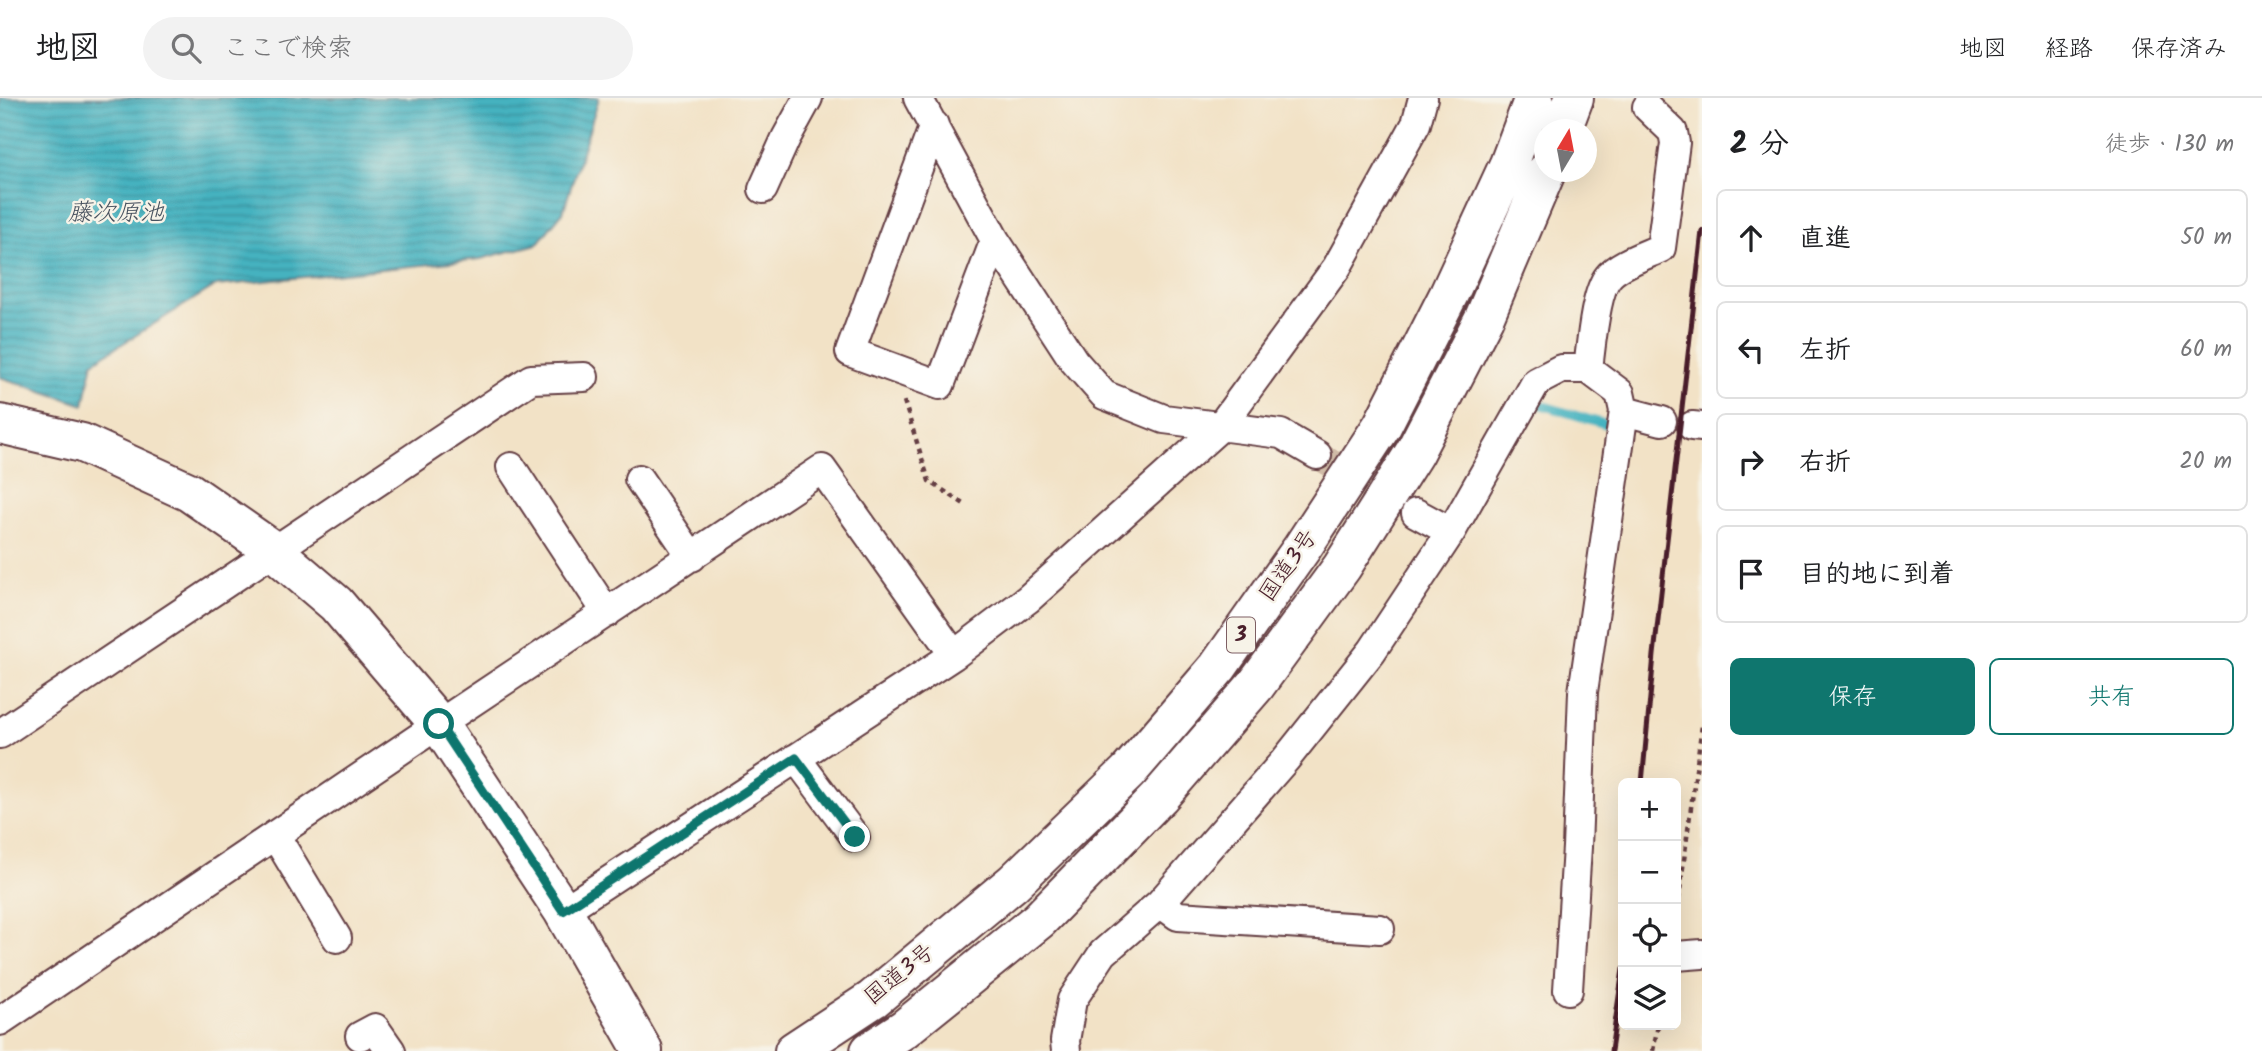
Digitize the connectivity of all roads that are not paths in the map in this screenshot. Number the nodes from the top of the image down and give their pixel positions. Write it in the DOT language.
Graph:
graph roads {
  1 [pos="808,98"];
  2 [pos="918,98"];
  3 [pos="1423,98"];
  4 [pos="1534,98"];
  5 [pos="1574,98"];
  6 [pos="1647,107"];
  7 [pos="1566,119"];
  8 [pos="934,125"];
  9 [pos="1542,182"];
  10 [pos="764,189"];
  11 [pos="995,240"];
  12 [pos="1588,369"];
  13 [pos="584,377"];
  14 [pos="1625,411"];
  15 [pos="1662,421"];
  16 [pos="0,424"];
  17 [pos="1220,427"];
  18 [pos="1317,455"];
  19 [pos="511,467"];
  20 [pos="639,479"];
  21 [pos="1416,513"];
  22 [pos="1451,532"];
  23 [pos="274,551"];
  24 [pos="692,557"];
  25 [pos="607,613"];
  26 [pos="954,655"];
  27 [pos="439,724"];
  28 [pos="0,734"];
  29 [pos="796,758"];
  30 [pos="275,835"];
  31 [pos="855,837"];
  32 [pos="1160,903"];
  33 [pos="563,911"];
  34 [pos="1380,929"];
  35 [pos="338,938"];
  36 [pos="1702,954"];
  37 [pos="1681,956"];
  38 [pos="1568,990"];
  39 [pos="0,1021"];
  40 [pos="360,1036"];
  41 [pos="391,1051"];
  42 [pos="643,1051"];
  43 [pos="794,1051"];
  44 [pos="870,1051"];
  45 [pos="1066,1051"];
  1 -- 10 [label="street"];
  2 -- 8 [label="street"];
  3 -- 17 [label="street"];
  4 -- 43 [label="main road, 国道3号 / 3"];
  5 -- 7 [label="main road"];
  6 -- 12 [label="street"];
  8 -- 11 [label="street"];
  8 -- 11 [label="street"];
  9 -- 44 [label="main road, 国道3号 / 3"];
  11 -- 17 [label="street"];
  12 -- 14 [label="street"];
  12 -- 22 [label="street"];
  13 -- 23 [label="street"];
  14 -- 15 [label="street"];
  14 -- 38 [label="street"];
  16 -- 23 [label="main road"];
  17 -- 18 [label="street"];
  17 -- 26 [label="street"];
  19 -- 25 [label="street"];
  20 -- 24 [label="street"];
  21 -- 22 [label="street"];
  22 -- 32 [label="street"];
  23 -- 27 [label="main road"];
  23 -- 28 [label="street"];
  24 -- 25 [label="street"];
  24 -- 26 [label="street"];
  25 -- 27 [label="street"];
  26 -- 29 [label="street"];
  27 -- 30 [label="street"];
  27 -- 33 [label="main road"];
  29 -- 31 [label="street"];
  29 -- 33 [label="street"];
  30 -- 35 [label="street"];
  30 -- 39 [label="street"];
  32 -- 34 [label="street"];
  32 -- 45 [label="street"];
  33 -- 42 [label="main road"];
  36 -- 37 [label="street"];
  40 -- 41 [label="street"];
}
